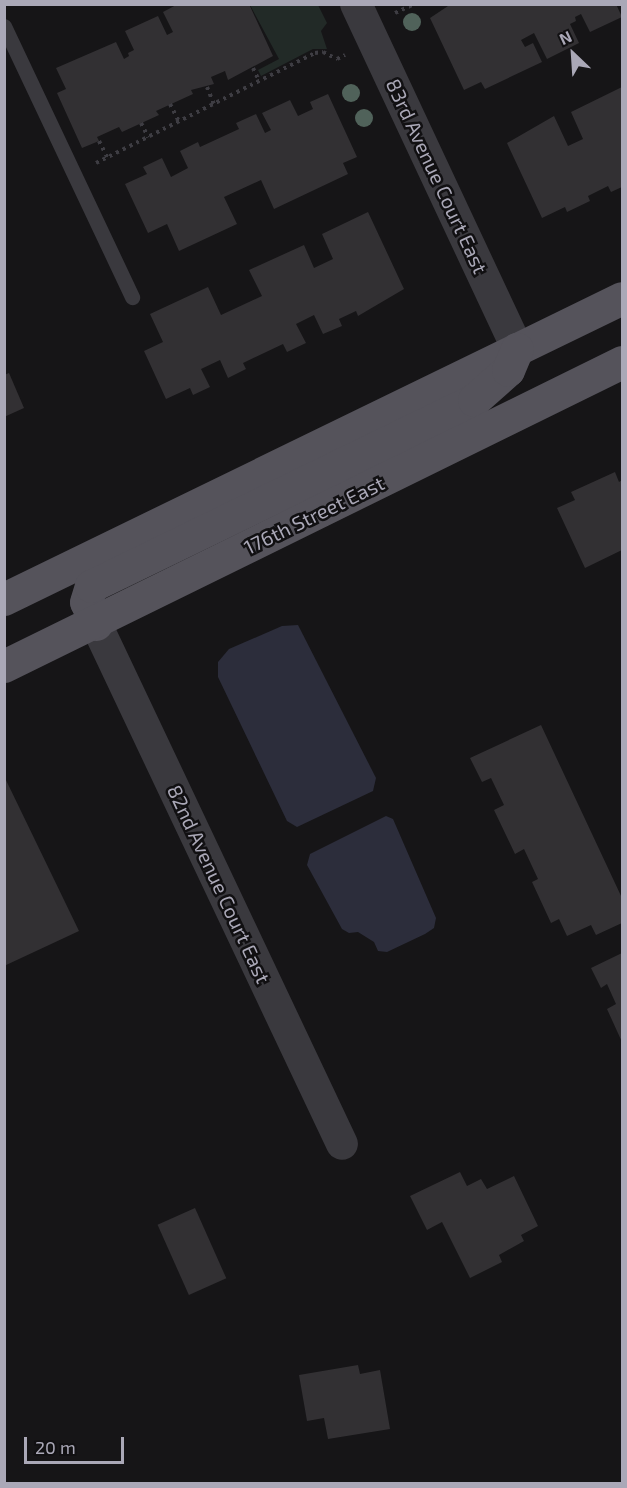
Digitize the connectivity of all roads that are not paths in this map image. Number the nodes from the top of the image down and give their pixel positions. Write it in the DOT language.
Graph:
graph roads {
  1 [pos="356,4"];
  2 [pos="4,26"];
  3 [pos="132,297"];
  4 [pos="622,298"];
  5 [pos="517,348"];
  6 [pos="622,362"];
  7 [pos="4,599"];
  8 [pos="96,624"];
  9 [pos="4,666"];
  10 [pos="342,1144"];
  1 -- 5 [label="street, 83rd Avenue Court East"];
  2 -- 3 [label="lane"];
  4 -- 5 [label="main road"];
  5 -- 7 [label="main road"];
  5 -- 8 [label="main road"];
  6 -- 8 [label="main road, 176th Street East"];
  8 -- 9 [label="main road, 176th Street East"];
  8 -- 10 [label="street, 82nd Avenue Court East"];
}
